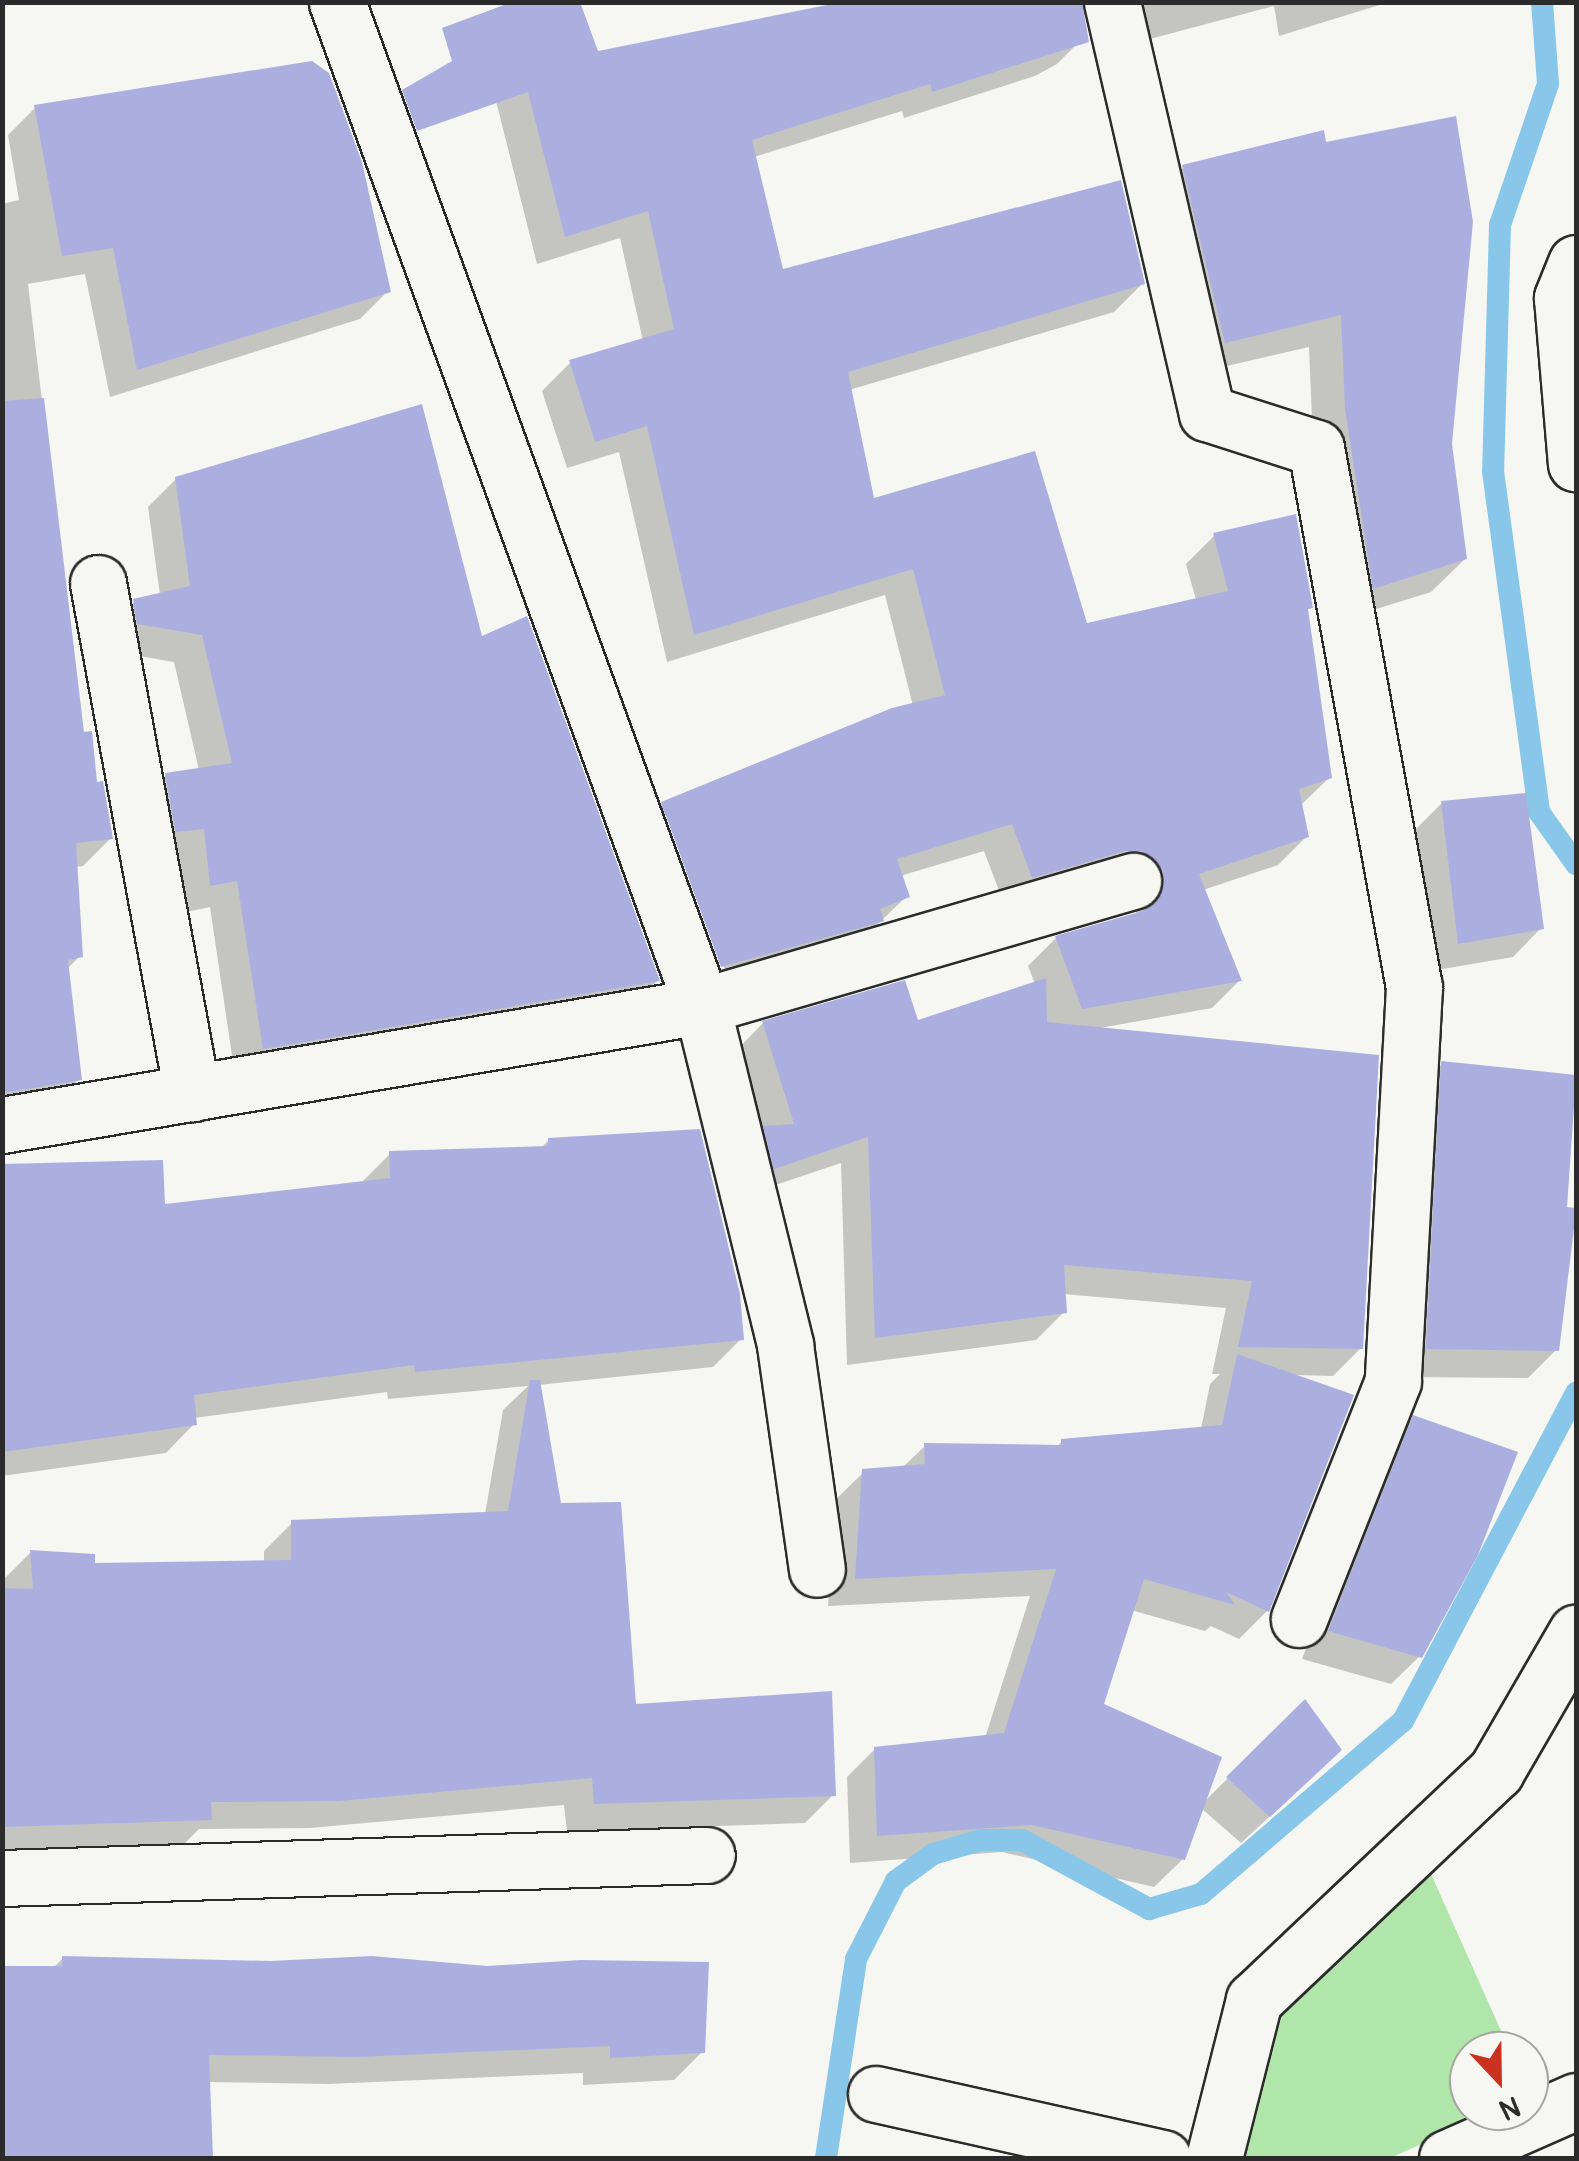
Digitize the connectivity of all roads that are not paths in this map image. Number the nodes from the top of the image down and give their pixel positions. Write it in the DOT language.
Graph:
graph roads {
  1 [pos="337,2"];
  2 [pos="1112,2"];
  3 [pos="1576,263"];
  4 [pos="1576,463"];
  5 [pos="98,583"];
  6 [pos="1133,881"];
  7 [pos="702,1006"];
  8 [pos="192,1093"];
  9 [pos="2,1125"];
  10 [pos="817,1568"];
  11 [pos="1299,1619"];
  12 [pos="1576,1633"];
  13 [pos="707,1855"];
  14 [pos="2,1878"];
  15 [pos="876,2094"];
  16 [pos="1576,2101"];
  17 [pos="1163,2158"];
  18 [pos="1214,2158"];
  19 [pos="1447,2158"];
  1 -- 7 [label="street"];
  2 -- 11 [label="street"];
  3 -- 4 [label="street"];
  5 -- 8 [label="street"];
  6 -- 7 [label="street"];
  7 -- 8 [label="street"];
  7 -- 10 [label="street"];
  8 -- 9 [label="street"];
  12 -- 18 [label="street"];
  13 -- 14 [label="street"];
  15 -- 17 [label="street"];
  16 -- 19 [label="street"];
}
